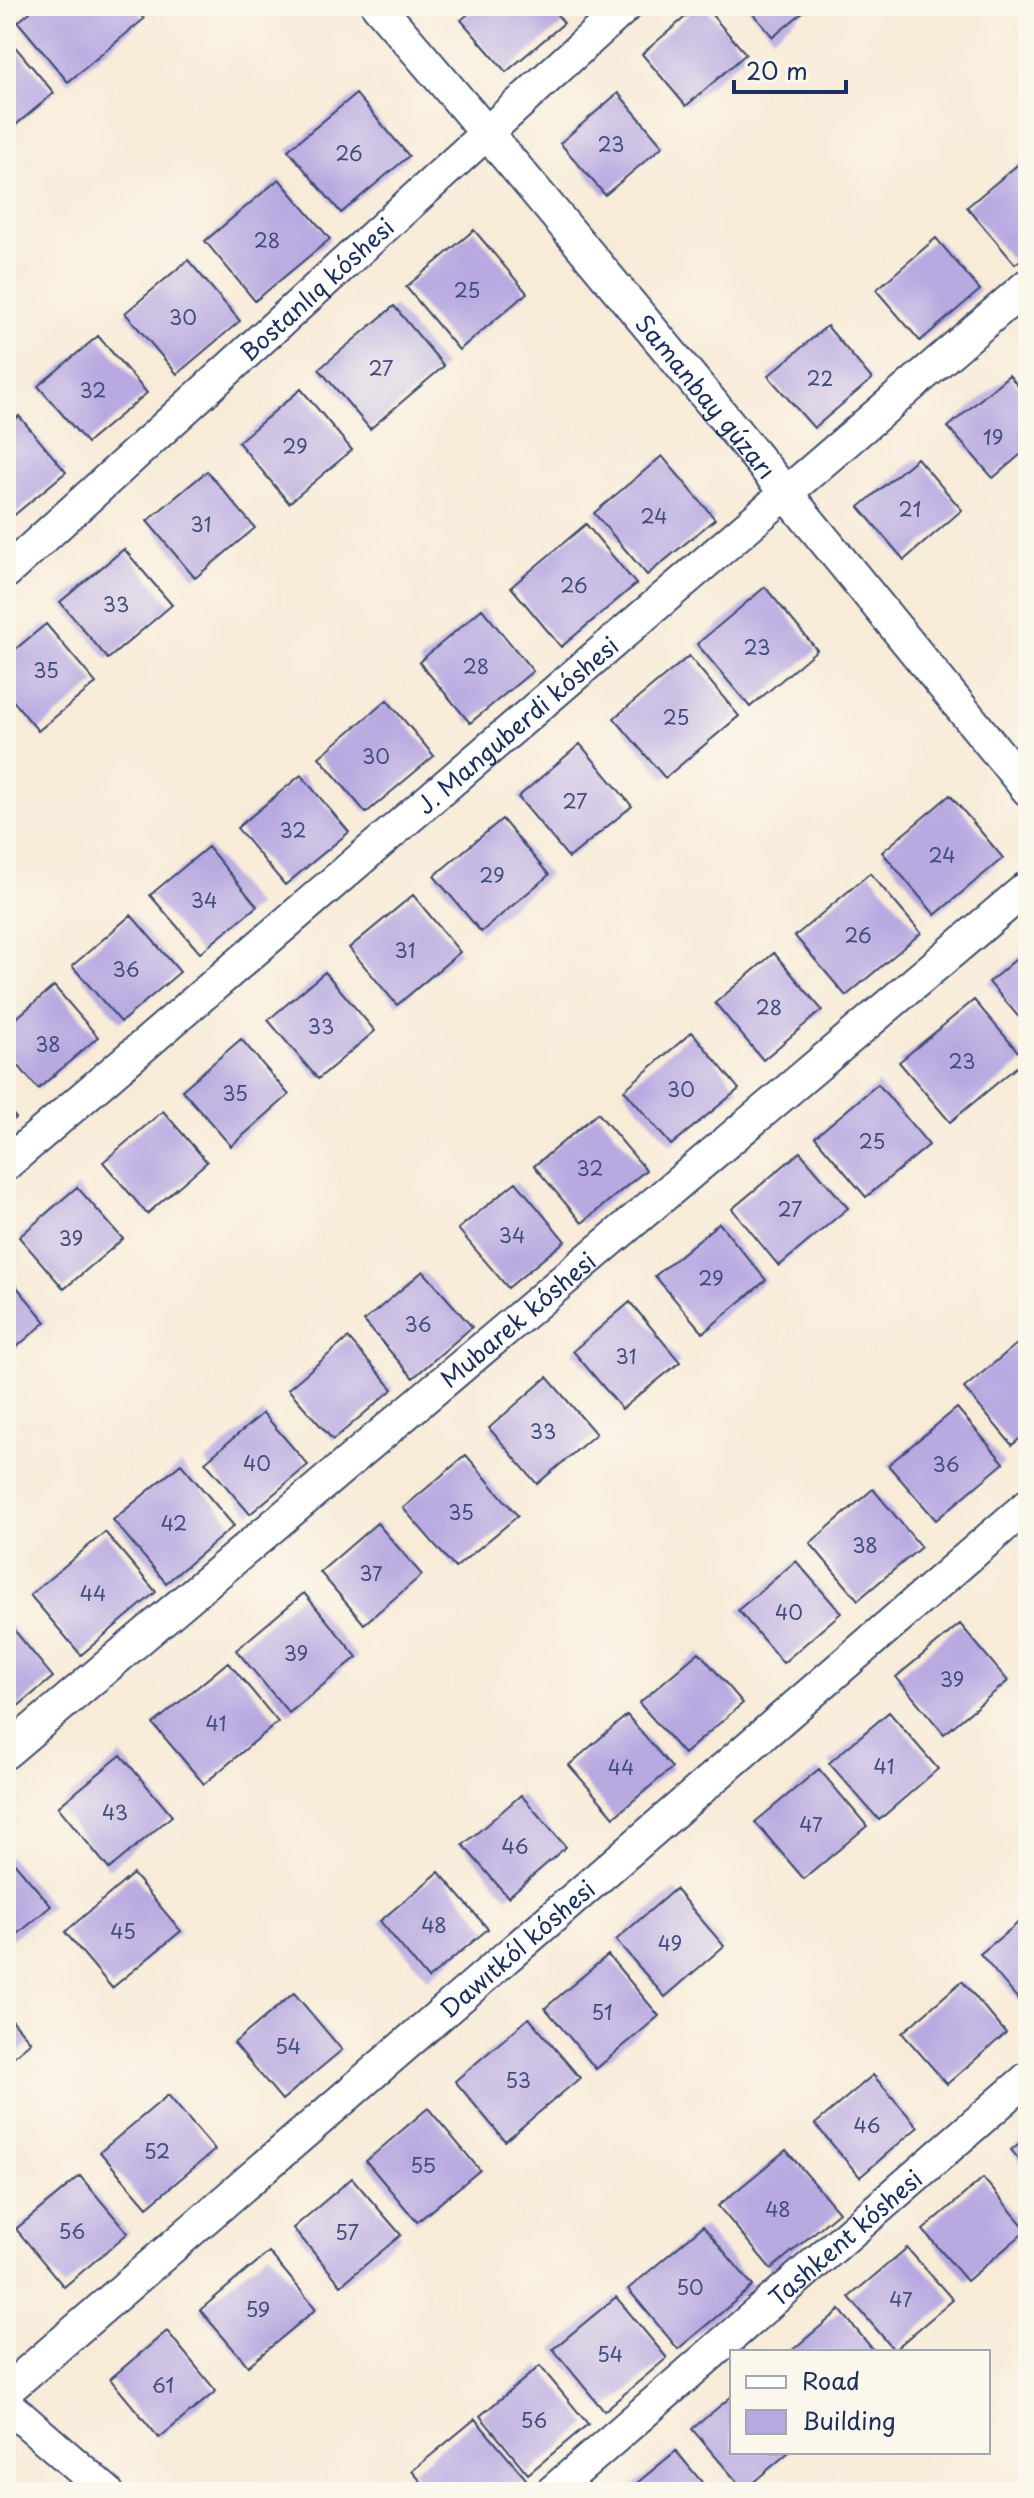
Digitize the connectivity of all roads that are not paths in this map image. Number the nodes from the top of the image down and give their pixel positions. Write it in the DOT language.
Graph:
graph roads {
  1 [pos="378,6"];
  2 [pos="626,6"];
  3 [pos="488,134"];
  4 [pos="1028,285"];
  5 [pos="786,493"];
  6 [pos="6,572"];
  7 [pos="1028,790"];
  8 [pos="1028,887"];
  9 [pos="6,1164"];
  10 [pos="1028,1505"];
  11 [pos="6,1752"];
  12 [pos="1028,2078"];
  13 [pos="6,2391"];
  14 [pos="6,2404"];
  15 [pos="107,2492"];
  16 [pos="552,2492"];
  1 -- 3 [label="street, Samanbay gúzarı"];
  2 -- 3 [label="street, Bostanlıq kóshesi"];
  3 -- 5 [label="street, Samanbay gúzarı"];
  3 -- 6 [label="street, Bostanlıq kóshesi"];
  4 -- 5 [label="street, J. Manguberdi kóshesi"];
  5 -- 7 [label="street, Samanbay gúzarı"];
  5 -- 9 [label="street, J. Manguberdi kóshesi"];
  8 -- 11 [label="street, Mubarek kóshesi"];
  10 -- 13 [label="street, Dawıtkól kóshesi"];
  12 -- 16 [label="street, Tashkent kóshesi"];
  14 -- 15 [label="street"];
}
